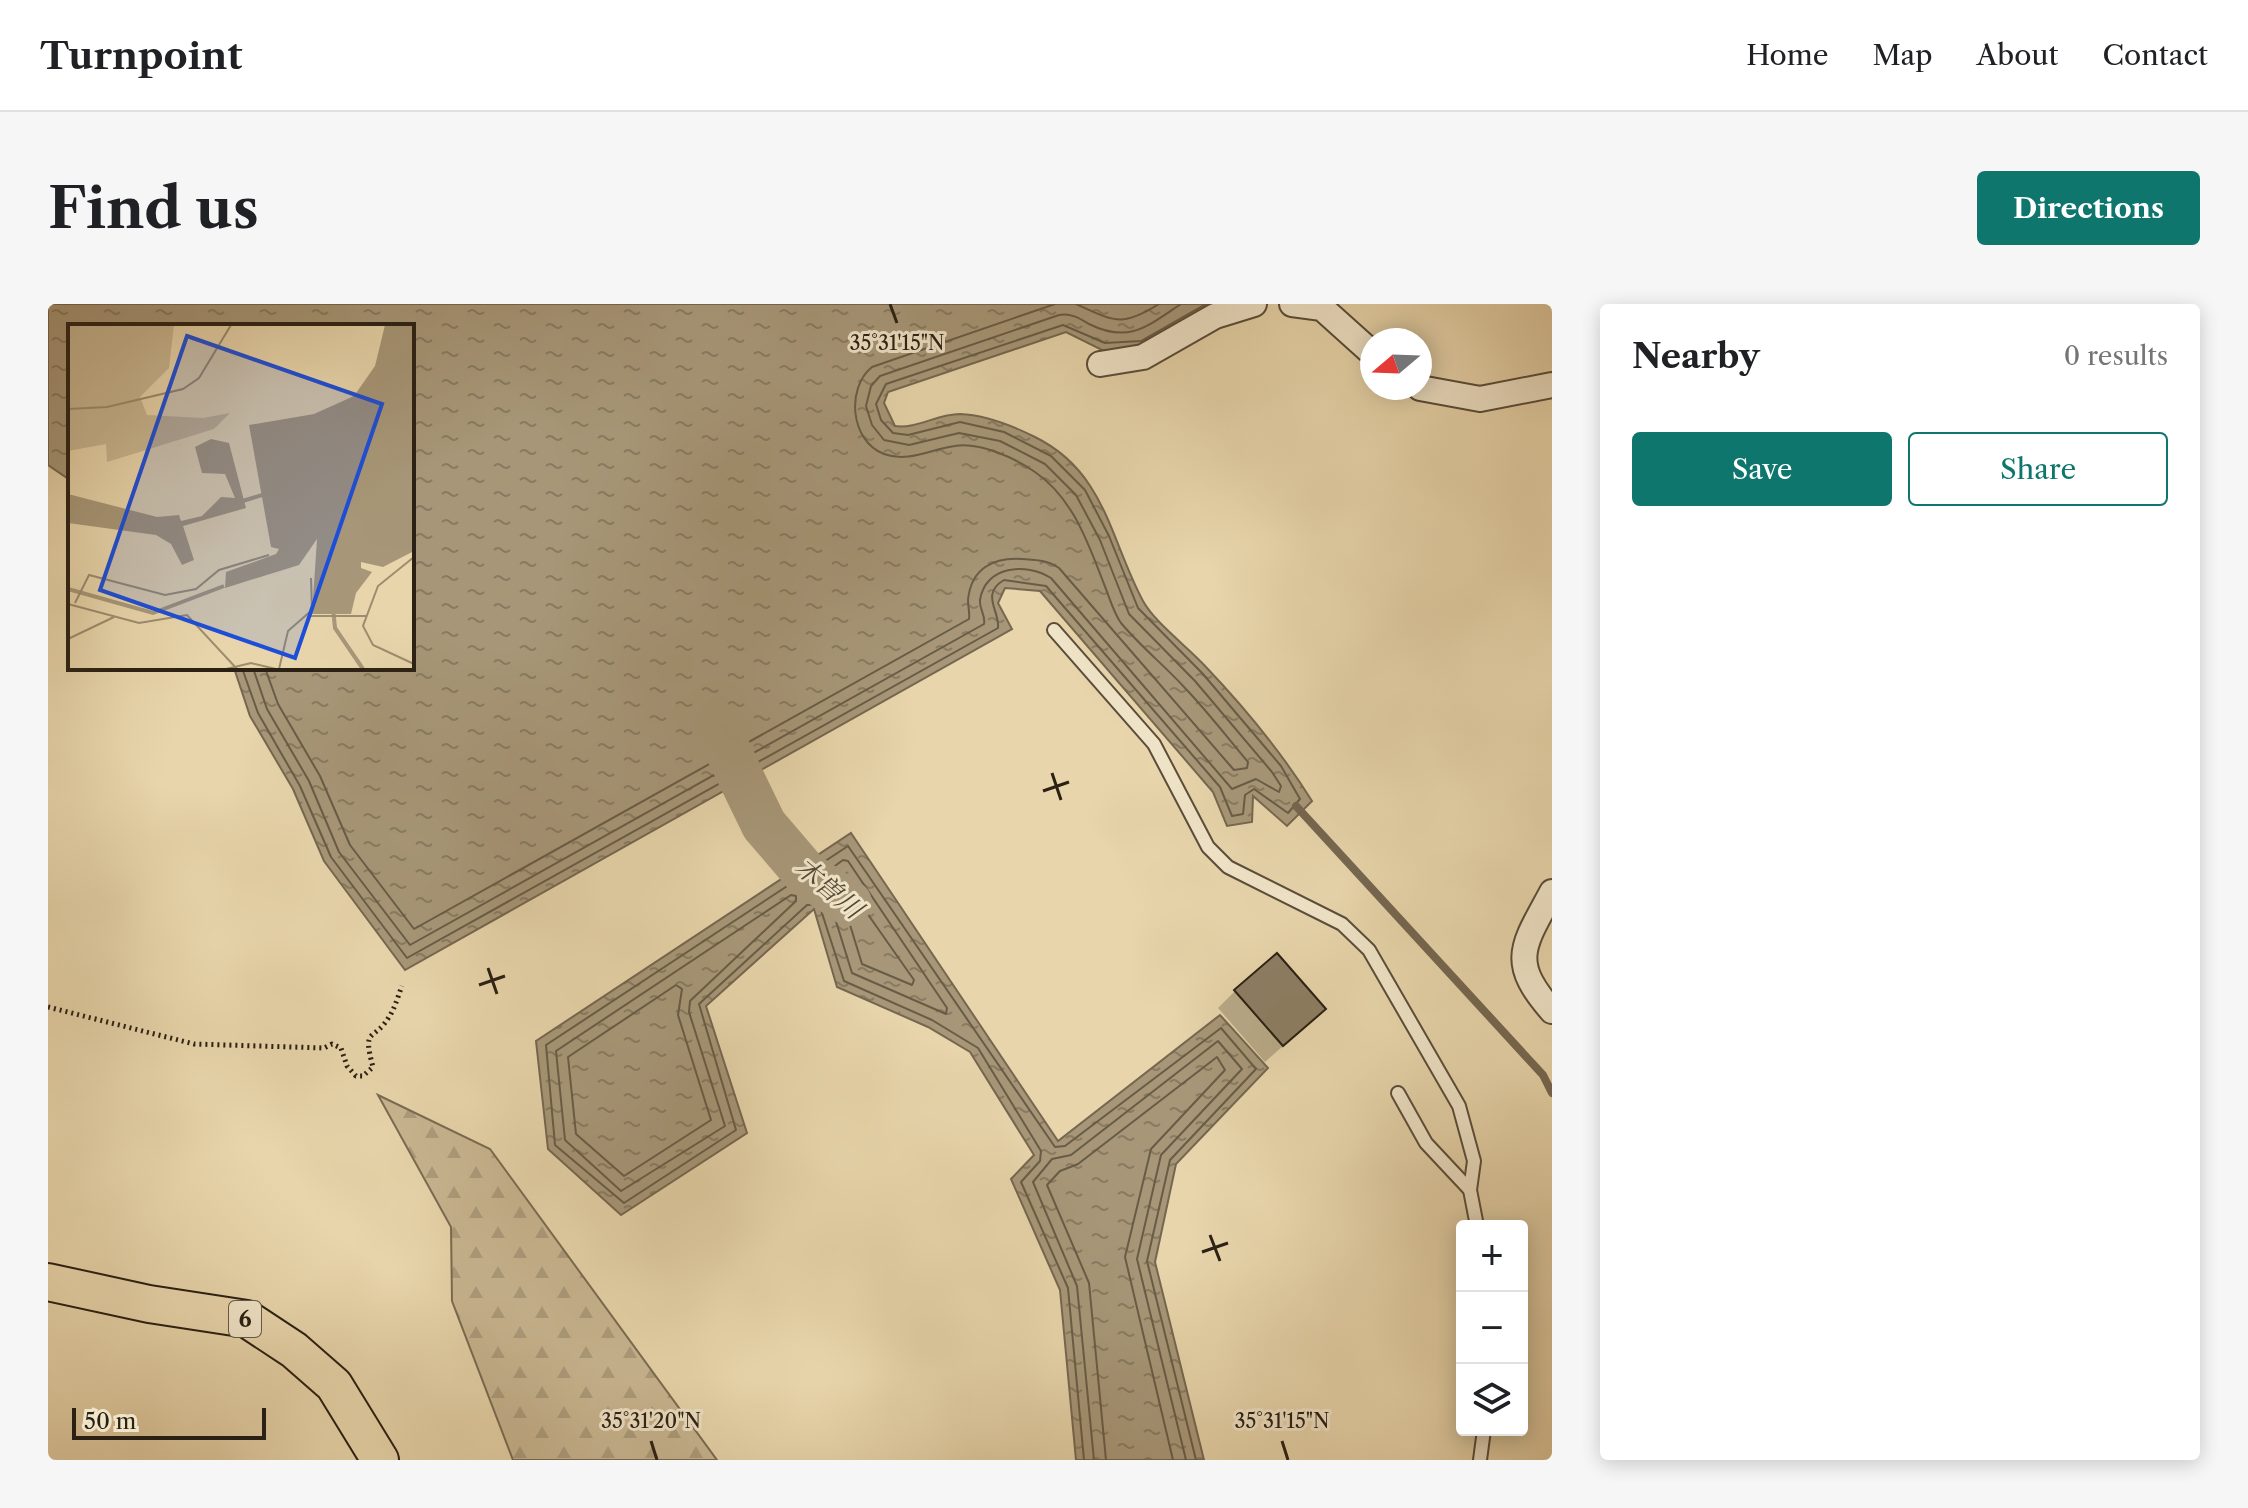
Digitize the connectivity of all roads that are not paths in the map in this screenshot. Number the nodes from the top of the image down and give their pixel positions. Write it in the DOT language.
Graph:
graph roads {
  1 [pos="1254,304"];
  2 [pos="1292,304"];
  3 [pos="1304,304"];
  4 [pos="1360,342"];
  5 [pos="1100,364"];
  6 [pos="1552,385"];
  7 [pos="1432,390"];
  8 [pos="1054,630"];
  9 [pos="1552,892"];
  10 [pos="1552,1011"];
  11 [pos="1398,1093"];
  12 [pos="1470,1190"];
  13 [pos="1476,1220"];
  14 [pos="48,1282"];
  15 [pos="1483,1436"];
  16 [pos="380,1460"];
  17 [pos="1480,1460"];
  1 -- 5 [label="street"];
  2 -- 3 [label="street"];
  3 -- 4 [label="street"];
  6 -- 7 [label="street"];
  8 -- 12 [label="lane"];
  9 -- 10 [label="street"];
  11 -- 12 [label="lane"];
  12 -- 13 [label="lane"];
  14 -- 16 [label="main road, 6"];
  15 -- 17 [label="lane"];
}
